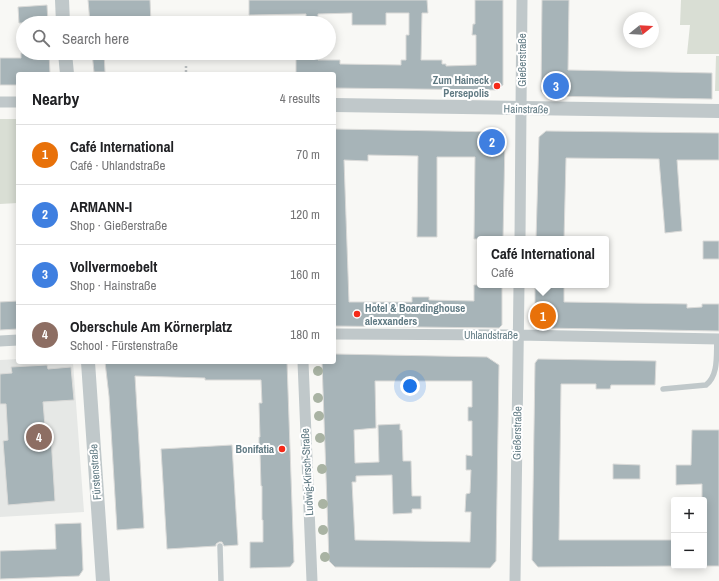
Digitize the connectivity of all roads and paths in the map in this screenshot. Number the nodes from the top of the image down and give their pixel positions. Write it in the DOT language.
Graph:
graph roads {
  1 [pos="62,0"];
  2 [pos="522,0"];
  3 [pos="63,16"];
  4 [pos="66,60"];
  5 [pos="186,66"];
  6 [pos="67,72"];
  7 [pos="186,72"];
  8 [pos="0,102"];
  9 [pos="16,102"];
  10 [pos="336,105"];
  11 [pos="522,108"];
  12 [pos="719,112"];
  13 [pos="520,236"];
  14 [pos="519,288"];
  15 [pos="336,334"];
  16 [pos="518,335"];
  17 [pos="718,339"];
  18 [pos="16,340"];
  19 [pos="0,341"];
  20 [pos="88,364"];
  21 [pos="303,364"];
  22 [pos="664,389"];
  23 [pos="220,546"];
  24 [pos="103,581"];
  25 [pos="221,581"];
  26 [pos="312,581"];
  27 [pos="516,581"];
  1 -- 3 [label="street"];
  2 -- 11 [label="street, Gießerstraße"];
  4 -- 6 [label="street"];
  5 -- 7 [label="path"];
  8 -- 9 [label="street"];
  10 -- 11 [label="street, Hainstraße"];
  11 -- 12 [label="street, Hainstraße"];
  11 -- 13 [label="street, Gießerstraße"];
  14 -- 16 [label="street, Gießerstraße"];
  15 -- 16 [label="street, Uhlandstraße"];
  16 -- 17 [label="street, Uhlandstraße"];
  16 -- 27 [label="street, Gießerstraße"];
  17 -- 22 [label="lane"];
  18 -- 19 [label="street"];
  20 -- 24 [label="street, Fürstenstraße"];
  21 -- 26 [label="street, Ludwig-Kirsch-Straße"];
  23 -- 25 [label="lane"];
}
